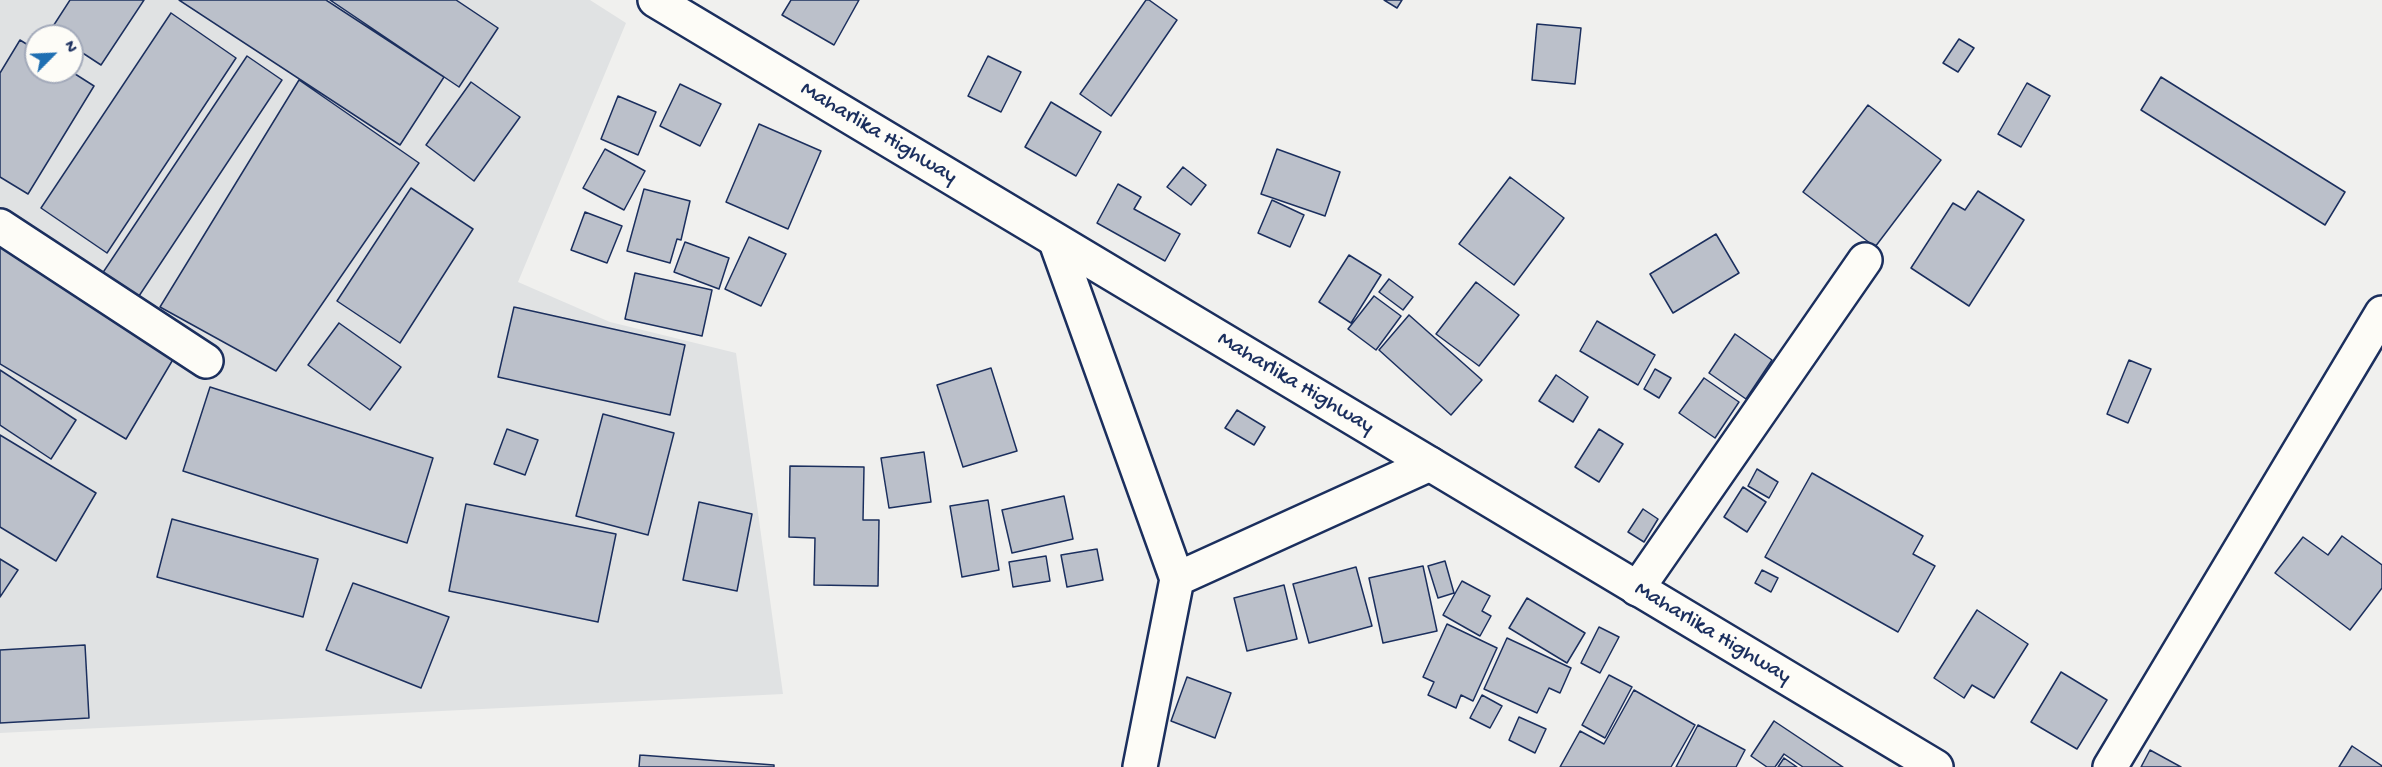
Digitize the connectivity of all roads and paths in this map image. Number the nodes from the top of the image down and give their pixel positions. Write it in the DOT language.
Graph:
graph roads {
  1 [pos="655,0"];
  2 [pos="0,226"];
  3 [pos="1056,242"];
  4 [pos="1865,261"];
  5 [pos="2382,313"];
  6 [pos="206,361"];
  7 [pos="1430,464"];
  8 [pos="1177,579"];
  9 [pos="1637,589"];
  10 [pos="1140,767"];
  11 [pos="1936,767"];
  12 [pos="2110,767"];
  1 -- 3 [label="main road, Maharlika Highway"];
  2 -- 6 [label="main road"];
  3 -- 7 [label="main road, Maharlika Highway"];
  3 -- 8 [label="main road"];
  4 -- 9 [label="main road"];
  5 -- 12 [label="main road"];
  7 -- 8 [label="main road"];
  7 -- 9 [label="main road, Maharlika Highway"];
  8 -- 10 [label="main road"];
  9 -- 11 [label="main road, Maharlika Highway"];
}
